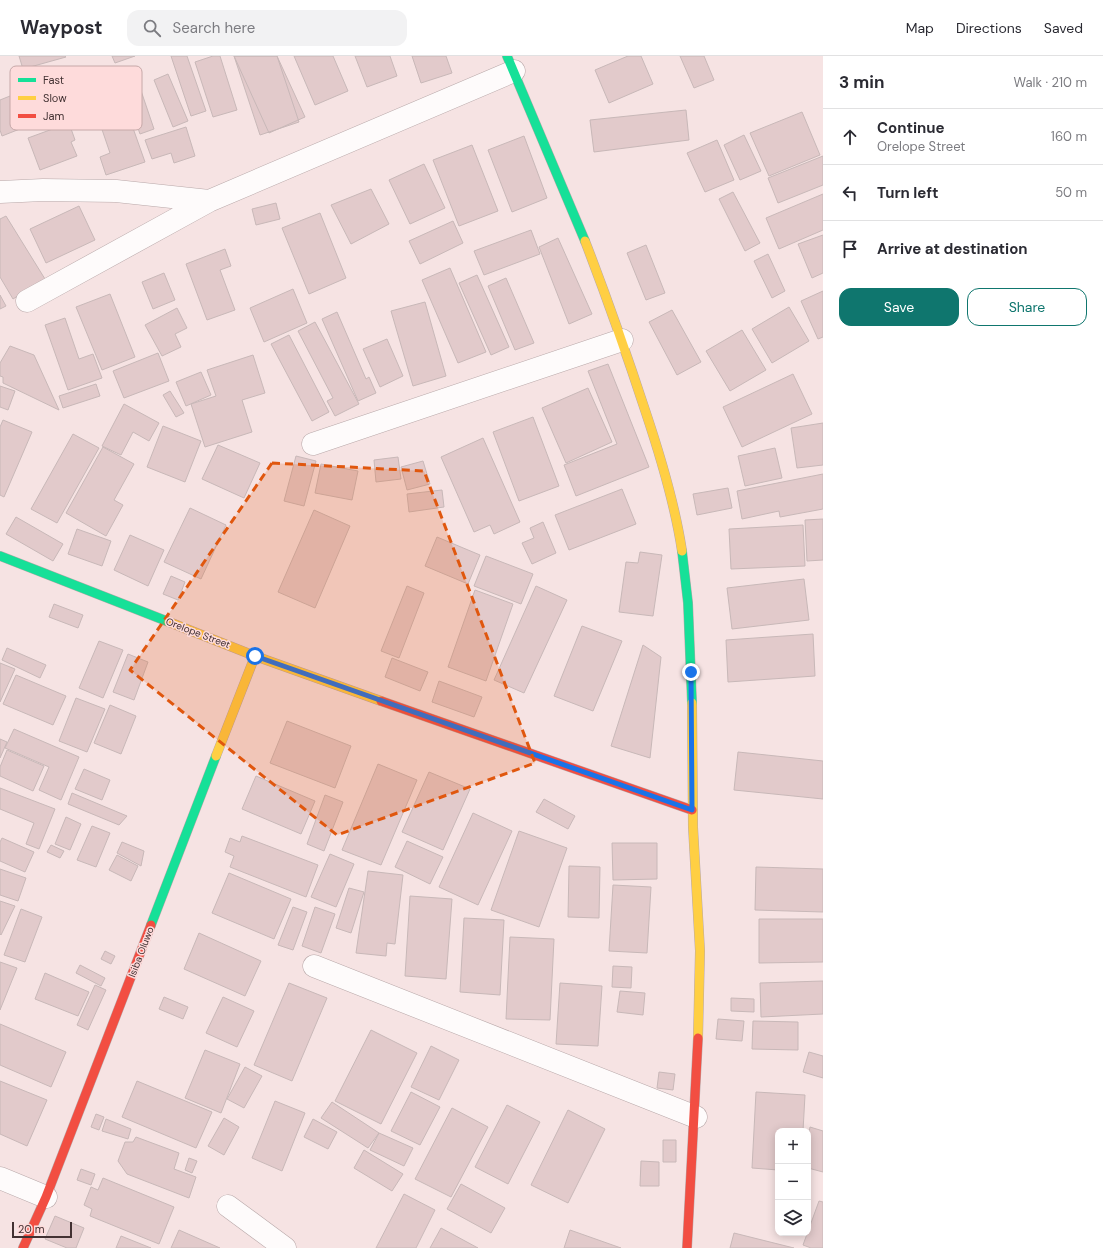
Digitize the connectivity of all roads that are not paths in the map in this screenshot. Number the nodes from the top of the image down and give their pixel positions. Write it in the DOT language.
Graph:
graph roads {
  1 [pos="511,64"];
  2 [pos="0,192"];
  3 [pos="209,201"];
  4 [pos="28,301"];
  5 [pos="622,340"];
  6 [pos="313,444"];
  7 [pos="0,557"];
  8 [pos="255,656"];
  9 [pos="692,810"];
  10 [pos="314,966"];
  11 [pos="696,1117"];
  12 [pos="0,1178"];
  13 [pos="46,1197"];
  14 [pos="228,1206"];
  15 [pos="23,1248"];
  16 [pos="285,1248"];
  17 [pos="687,1248"];
  1 -- 3 [label="street"];
  1 -- 5 [label="street"];
  2 -- 3 [label="street"];
  3 -- 4 [label="street"];
  5 -- 6 [label="street"];
  5 -- 9 [label="street"];
  7 -- 8 [label="street, Orelope Street"];
  8 -- 9 [label="street, Orelope Street"];
  8 -- 13 [label="street, Isiba Oluwo"];
  9 -- 11 [label="street"];
  10 -- 11 [label="street"];
  11 -- 17 [label="street"];
  12 -- 13 [label="street"];
  13 -- 15 [label="street, Isiba Oluwo"];
  14 -- 16 [label="street"];
}
